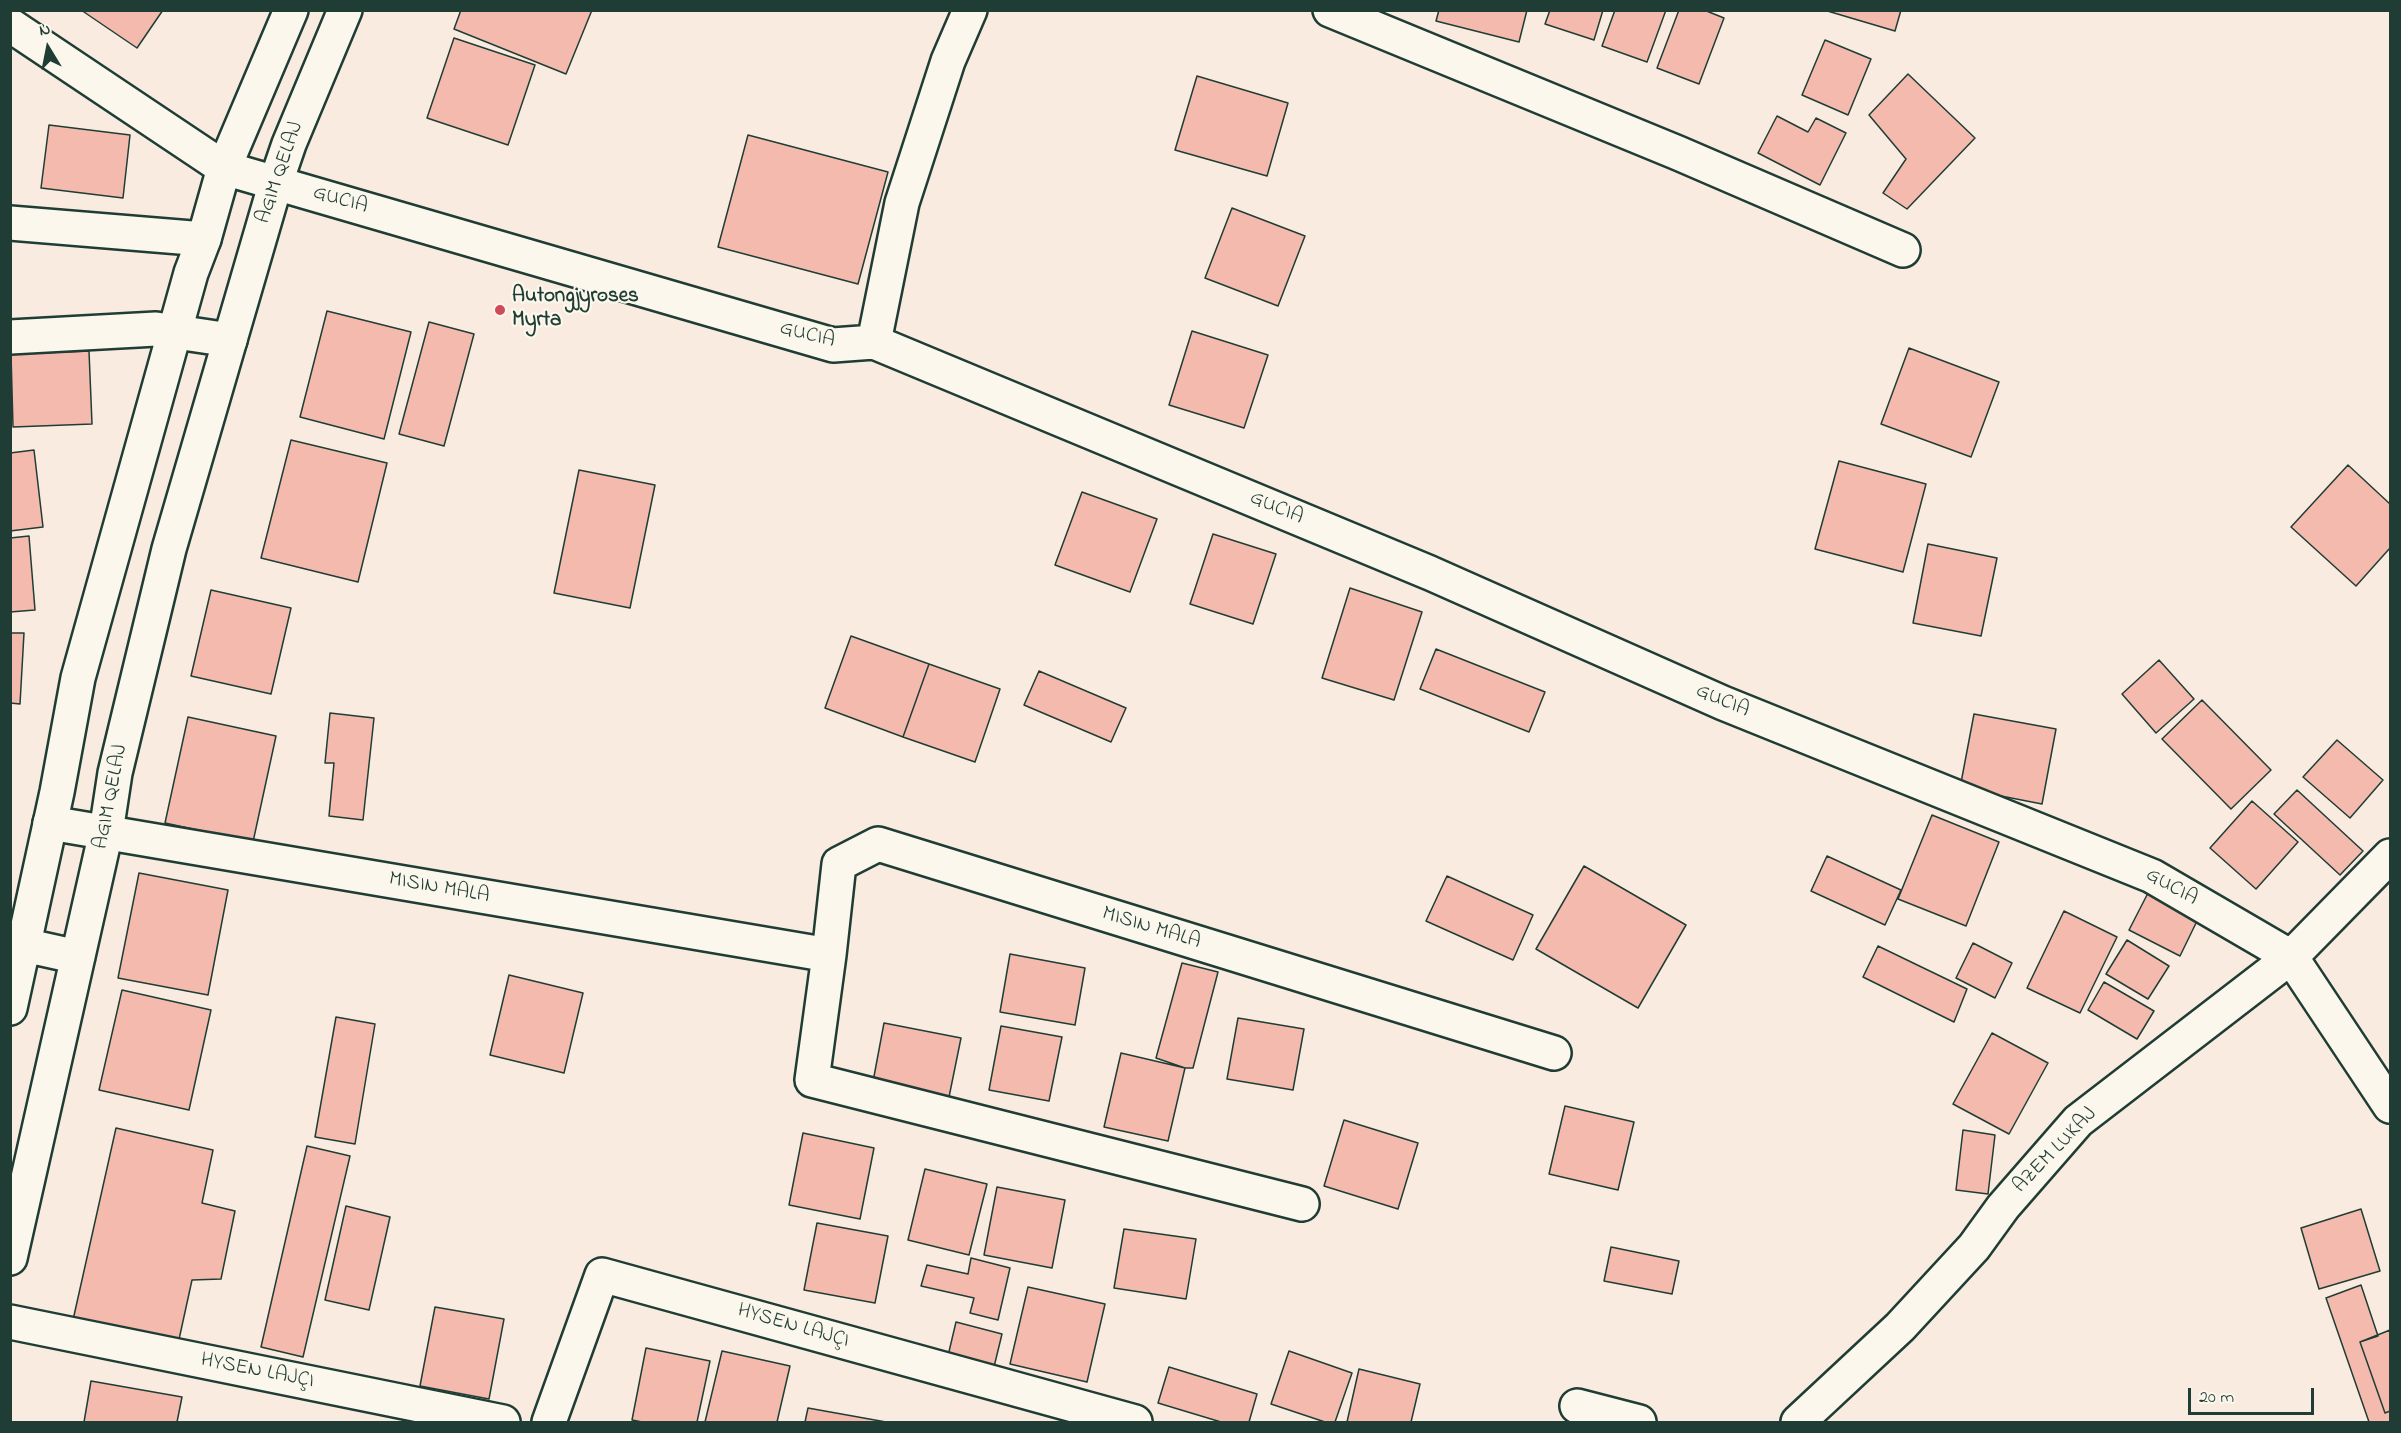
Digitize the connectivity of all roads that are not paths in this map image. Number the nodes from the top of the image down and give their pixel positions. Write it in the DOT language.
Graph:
graph roads {
  1 [pos="291,10"];
  2 [pos="345,10"];
  3 [pos="970,10"];
  4 [pos="1330,10"];
  5 [pos="10,25"];
  6 [pos="224,168"];
  7 [pos="276,182"];
  8 [pos="10,223"];
  9 [pos="204,239"];
  10 [pos="1903,250"];
  11 [pos="176,333"];
  12 [pos="10,337"];
  13 [pos="230,340"];
  14 [pos="874,342"];
  15 [pos="50,823"];
  16 [pos="106,832"];
  17 [pos="2391,856"];
  18 [pos="24,945"];
  19 [pos="828,955"];
  20 [pos="78,957"];
  21 [pos="2291,957"];
  22 [pos="10,1008"];
  23 [pos="1554,1053"];
  24 [pos="2391,1106"];
  25 [pos="1302,1204"];
  26 [pos="15,1214"];
  27 [pos="10,1258"];
  28 [pos="10,1322"];
  29 [pos="1576,1406"];
  30 [pos="503,1422"];
  31 [pos="549,1422"];
  32 [pos="1135,1422"];
  33 [pos="1639,1422"];
  34 [pos="1798,1422"];
  1 -- 6 [label="street"];
  2 -- 7 [label="street, AGIM QELAJ"];
  3 -- 14 [label="street"];
  4 -- 10 [label="street"];
  5 -- 6 [label="street"];
  6 -- 7 [label="street, GUCIA"];
  6 -- 9 [label="street"];
  7 -- 13 [label="street, AGIM QELAJ"];
  7 -- 14 [label="street, GUCIA"];
  8 -- 9 [label="street"];
  9 -- 11 [label="street"];
  11 -- 12 [label="street"];
  11 -- 13 [label="street"];
  11 -- 15 [label="street"];
  13 -- 16 [label="street, AGIM QELAJ"];
  14 -- 21 [label="street, GUCIA"];
  15 -- 16 [label="street, MISIN MALA"];
  15 -- 18 [label="street"];
  16 -- 19 [label="street, MISIN MALA"];
  16 -- 20 [label="street, AGIM QELAJ"];
  17 -- 21 [label="street, AZEM LUKAJ"];
  18 -- 20 [label="street"];
  18 -- 22 [label="street"];
  19 -- 23 [label="street, MISIN MALA"];
  19 -- 25 [label="street, MISIN MALA"];
  20 -- 26 [label="street, AGIM QELAJ"];
  21 -- 24 [label="street"];
  21 -- 34 [label="street, AZEM LUKAJ"];
  26 -- 27 [label="street, AGIM QELAJ"];
  28 -- 30 [label="street, HYSEN LAJÇI"];
  29 -- 33 [label="street"];
  31 -- 32 [label="street, HYSEN LAJÇI"];
}
